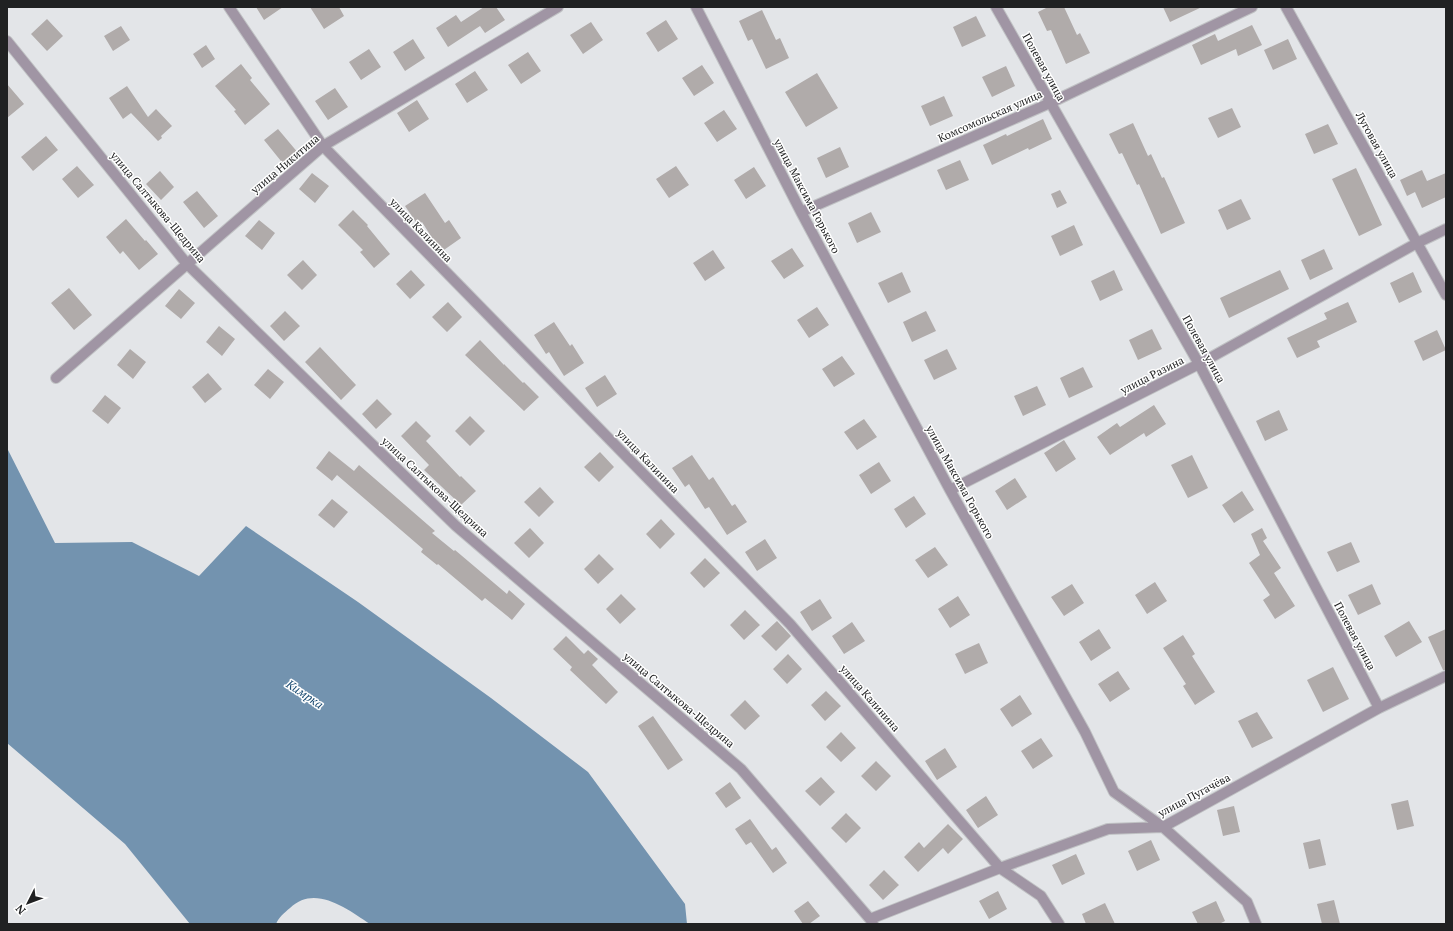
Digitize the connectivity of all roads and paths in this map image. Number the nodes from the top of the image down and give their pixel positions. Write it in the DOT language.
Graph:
graph roads {
  1 [pos="229,7"];
  2 [pos="558,7"];
  3 [pos="696,7"];
  4 [pos="996,7"];
  5 [pos="1252,7"];
  6 [pos="1286,7"];
  7 [pos="7,42"];
  8 [pos="1050,103"];
  9 [pos="322,146"];
  10 [pos="801,212"];
  11 [pos="1446,229"];
  12 [pos="1417,243"];
  13 [pos="187,264"];
  14 [pos="1446,295"];
  15 [pos="1199,364"];
  16 [pos="56,378"];
  17 [pos="950,490"];
  18 [pos="1446,676"];
  19 [pos="1379,708"];
  20 [pos="1163,827"];
  21 [pos="1000,868"];
  22 [pos="872,922"];
  23 [pos="1059,924"];
  24 [pos="1256,924"];
  1 -- 9 [label="street, улица Калинина"];
  2 -- 9 [label="street, улица Никитина"];
  3 -- 10 [label="street, улица Максима Горького"];
  4 -- 8 [label="street, Полевая улица"];
  5 -- 8 [label="street, Комсомольская улица"];
  6 -- 12 [label="street, Луговая улица"];
  7 -- 13 [label="street, улица Салтыкова-Щедрина"];
  8 -- 10 [label="street, Комсомольская улица"];
  8 -- 15 [label="street, Полевая улица"];
  9 -- 13 [label="street, улица Никитина"];
  9 -- 21 [label="street, улица Калинина"];
  10 -- 17 [label="street, улица Максима Горького"];
  11 -- 12 [label="street, улица Разина"];
  12 -- 14 [label="street, Луговая улица"];
  12 -- 15 [label="street, улица Разина"];
  13 -- 16 [label="street, улица Никитина"];
  13 -- 22 [label="street, улица Салтыкова-Щедрина"];
  15 -- 17 [label="street, улица Разина"];
  15 -- 19 [label="street, Полевая улица"];
  17 -- 20 [label="street, улица Максима Горького"];
  18 -- 19 [label="street, улица Пугачёва"];
  19 -- 20 [label="street, улица Пугачёва"];
  20 -- 21 [label="street, улица Пугачёва"];
  20 -- 24 [label="street, улица Максима Горького"];
  21 -- 22 [label="street, улица Пугачёва"];
  21 -- 23 [label="street, улица Калинина"];
}
